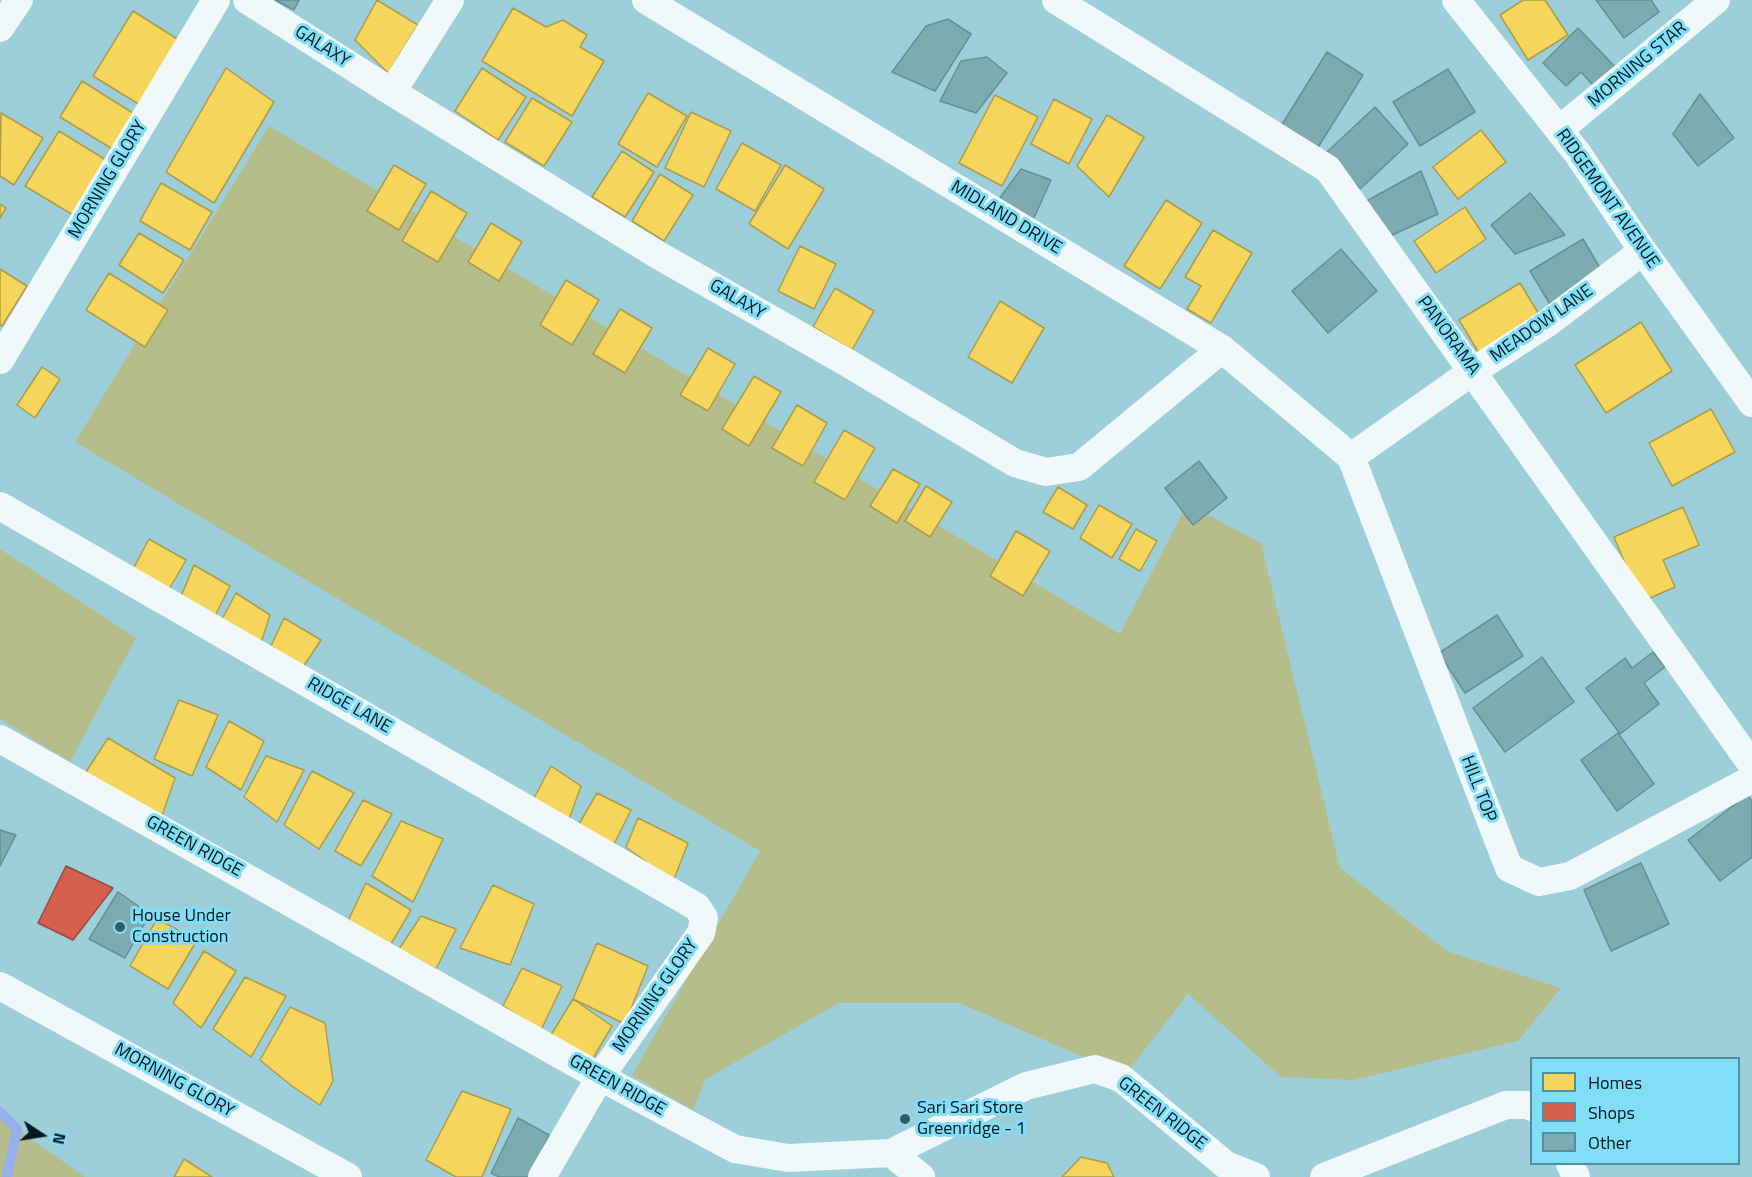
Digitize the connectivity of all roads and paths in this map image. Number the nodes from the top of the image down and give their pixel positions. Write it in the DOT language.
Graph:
graph roads {
  1 [pos="19,0"];
  2 [pos="216,0"];
  3 [pos="247,0"];
  4 [pos="450,0"];
  5 [pos="646,0"];
  6 [pos="1056,0"];
  7 [pos="1456,0"];
  8 [pos="1714,1"];
  9 [pos="0,28"];
  10 [pos="393,92"];
  11 [pos="1559,130"];
  12 [pos="1643,251"];
  13 [pos="1222,349"];
  14 [pos="0,360"];
  15 [pos="1473,371"];
  16 [pos="1752,403"];
  17 [pos="1350,457"];
  18 [pos="0,506"];
  19 [pos="0,739"];
  20 [pos="1752,765"];
  21 [pos="1752,778"];
  22 [pos="697,906"];
  23 [pos="0,986"];
  24 [pos="600,1077"];
  25 [pos="1530,1106"];
  26 [pos="891,1153"];
  27 [pos="348,1177"];
  28 [pos="542,1177"];
  29 [pos="921,1177"];
  30 [pos="1256,1177"];
  31 [pos="1324,1177"];
  1 -- 9 [label="street"];
  2 -- 14 [label="street, MORNING GLORY"];
  3 -- 10 [label="street, GALAXY"];
  4 -- 10 [label="street"];
  5 -- 13 [label="street, MIDLAND DRIVE"];
  6 -- 15 [label="street, PANORAMA"];
  7 -- 11 [label="street, RIDGEMONT AVENUE"];
  8 -- 11 [label="street, MORNING STAR"];
  10 -- 13 [label="street, GALAXY"];
  11 -- 12 [label="street, RIDGEMONT AVENUE"];
  12 -- 15 [label="street, MEADOW LANE"];
  12 -- 16 [label="street, RIDGEMONT AVENUE"];
  13 -- 17 [label="street, MIDLAND DRIVE"];
  15 -- 17 [label="street, MEADOW LANE"];
  15 -- 20 [label="street, PANORAMA"];
  17 -- 21 [label="street, HILL TOP"];
  18 -- 22 [label="street, RIDGE LANE"];
  19 -- 24 [label="street, GREEN RIDGE"];
  22 -- 24 [label="street, MORNING GLORY"];
  23 -- 27 [label="street, MORNING GLORY"];
  24 -- 26 [label="street, GREEN RIDGE"];
  24 -- 28 [label="street, MORNING GLORY"];
  25 -- 31 [label="street"];
  26 -- 29 [label="street"];
  26 -- 30 [label="street, GREEN RIDGE"];
}
